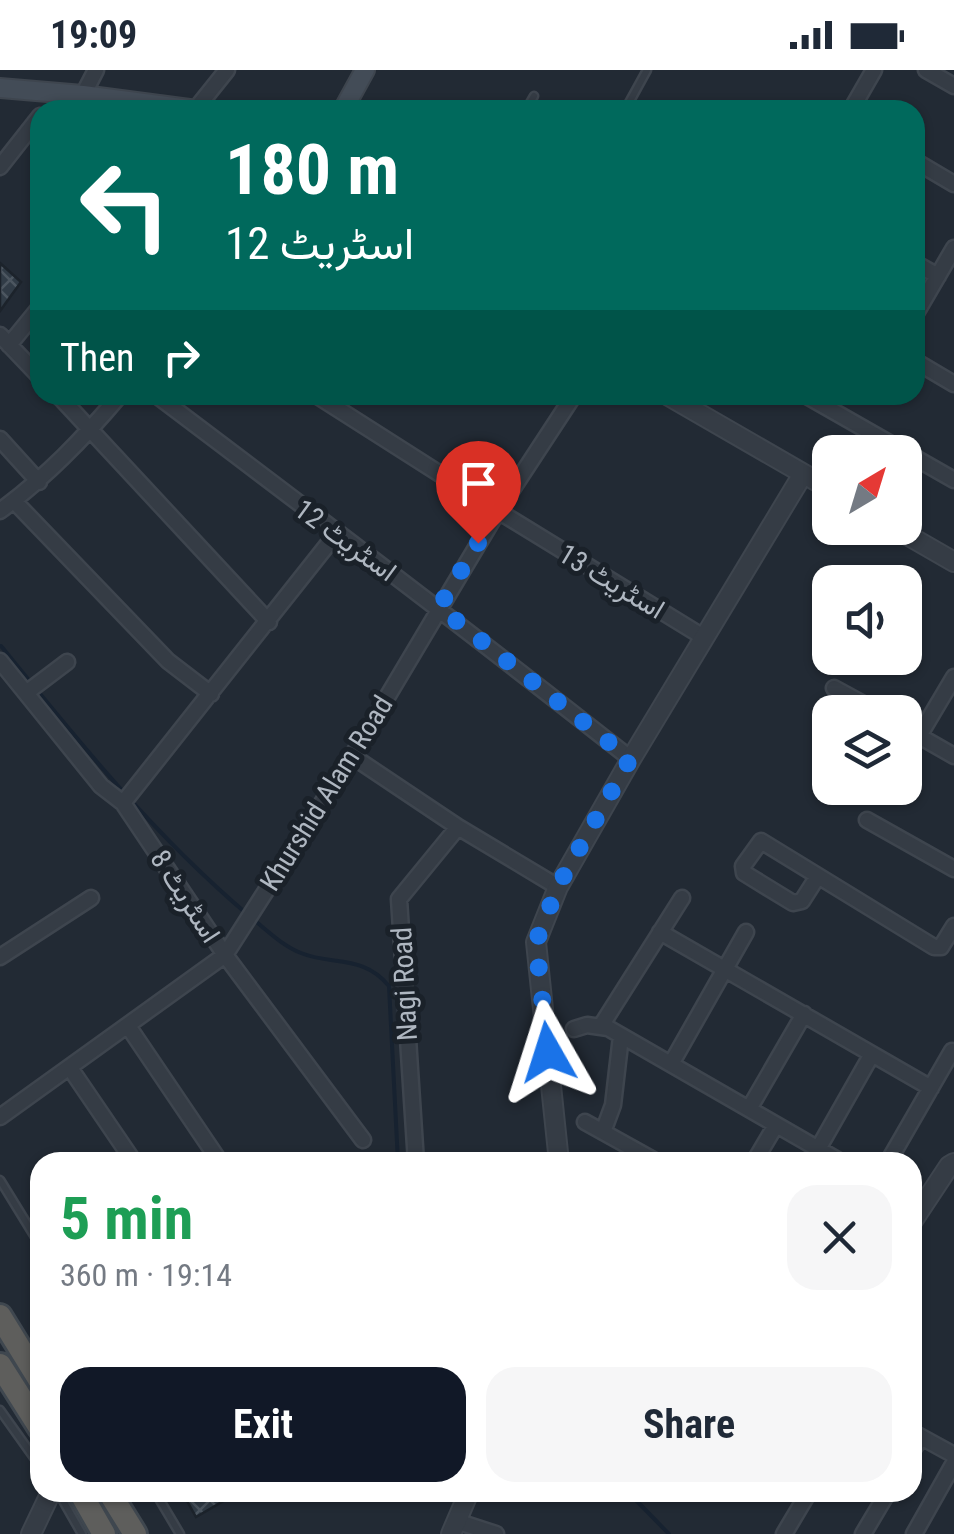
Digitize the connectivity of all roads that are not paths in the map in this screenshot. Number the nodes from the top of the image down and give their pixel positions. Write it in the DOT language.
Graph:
graph roads {
  1 [pos="96,70"];
  2 [pos="226,70"];
  3 [pos="366,70"];
  4 [pos="647,70"];
  5 [pos="874,70"];
  6 [pos="926,70"];
  7 [pos="954,86"];
  8 [pos="0,88"];
  9 [pos="58,93"];
  10 [pos="82,95"];
  11 [pos="534,96"];
  12 [pos="52,100"];
  13 [pos="120,100"];
  14 [pos="204,100"];
  15 [pos="349,100"];
  16 [pos="532,100"];
  17 [pos="631,100"];
  18 [pos="857,100"];
  19 [pos="30,128"];
  20 [pos="0,166"];
  21 [pos="925,168"];
  22 [pos="954,184"];
  23 [pos="954,248"];
  24 [pos="925,268"];
  25 [pos="938,276"];
  26 [pos="925,298"];
  27 [pos="30,316"];
  28 [pos="5,340"];
  29 [pos="30,366"];
  30 [pos="925,367"];
  31 [pos="954,384"];
  32 [pos="68,405"];
  33 [pos="111,405"];
  34 [pos="169,405"];
  35 [pos="332,405"];
  36 [pos="567,405"];
  37 [pos="690,405"];
  38 [pos="823,405"];
  39 [pos="91,429"];
  40 [pos="0,439"];
  41 [pos="803,474"];
  42 [pos="812,479"];
  43 [pos="954,480"];
  44 [pos="38,482"];
  45 [pos="14,501"];
  46 [pos="498,511"];
  47 [pos="0,512"];
  48 [pos="336,534"];
  49 [pos="922,543"];
  50 [pos="954,562"];
  51 [pos="439,607"];
  52 [pos="269,622"];
  53 [pos="705,638"];
  54 [pos="0,660"];
  55 [pos="66,662"];
  56 [pos="954,677"];
  57 [pos="32,688"];
  58 [pos="834,688"];
  59 [pos="211,694"];
  60 [pos="847,695"];
  61 [pos="922,731"];
  62 [pos="922,738"];
  63 [pos="352,756"];
  64 [pos="954,756"];
  65 [pos="630,759"];
  66 [pos="127,799"];
  67 [pos="867,820"];
  68 [pos="458,827"];
  69 [pos="954,869"];
  70 [pos="818,876"];
  71 [pos="558,886"];
  72 [pos="91,898"];
  73 [pos="682,898"];
  74 [pos="954,926"];
  75 [pos="660,932"];
  76 [pos="746,932"];
  77 [pos="225,955"];
  78 [pos="0,957"];
  79 [pos="725,969"];
  80 [pos="804,1014"];
  81 [pos="128,1026"];
  82 [pos="601,1026"];
  83 [pos="574,1029"];
  84 [pos="622,1036"];
  85 [pos="952,1050"];
  86 [pos="872,1054"];
  87 [pos="670,1064"];
  88 [pos="70,1068"];
  89 [pos="931,1088"];
  90 [pos="749,1109"];
  91 [pos="0,1118"];
  92 [pos="584,1122"];
  93 [pos="776,1125"];
  94 [pos="603,1132"];
  95 [pos="363,1140"];
  96 [pos="818,1149"];
  97 [pos="127,1152"];
  98 [pos="213,1152"];
  99 [pos="415,1152"];
  100 [pos="558,1152"];
  101 [pos="639,1152"];
  102 [pos="760,1152"];
  103 [pos="823,1152"];
  104 [pos="894,1152"];
  105 [pos="952,1162"];
  106 [pos="0,1180"];
  107 [pos="922,1202"];
  108 [pos="30,1229"];
  109 [pos="0,1316"];
  110 [pos="0,1364"];
  111 [pos="30,1365"];
  112 [pos="0,1410"];
  113 [pos="30,1412"];
  114 [pos="922,1437"];
  115 [pos="30,1452"];
  116 [pos="954,1455"];
  117 [pos="954,1463"];
  118 [pos="49,1502"];
  119 [pos="61,1502"];
  120 [pos="86,1502"];
  121 [pos="115,1502"];
  122 [pos="162,1502"];
  123 [pos="465,1502"];
  124 [pos="803,1502"];
  125 [pos="882,1502"];
  126 [pos="454,1528"];
  127 [pos="31,1534"];
  128 [pos="82,1534"];
  129 [pos="104,1534"];
  130 [pos="135,1534"];
  131 [pos="180,1534"];
  132 [pos="496,1534"];
  133 [pos="784,1534"];
  134 [pos="863,1534"];
  135 [pos="914,1534"];
  1 -- 10 [label="street"];
  2 -- 14 [label="street"];
  3 -- 15 [label="main road"];
  4 -- 17 [label="lane"];
  5 -- 18 [label="street"];
  6 -- 7 [label="street"];
  8 -- 9 [label="main road"];
  9 -- 10 [label="main road"];
  9 -- 12 [label="street"];
  10 -- 13 [label="main road"];
  11 -- 16 [label="lane"];
  19 -- 20 [label="street"];
  21 -- 22 [label="street"];
  23 -- 25 [label="street"];
  24 -- 25 [label="street"];
  25 -- 26 [label="street"];
  27 -- 28 [label="street"];
  28 -- 29 [label="street"];
  30 -- 31 [label="street"];
  32 -- 39 [label="street"];
  33 -- 39 [label="street"];
  34 -- 48 [label="street, اسٹریٹ 12"];
  35 -- 46 [label="street, اسٹریٹ 13"];
  36 -- 46 [label="street, Khurshid Alam Road"];
  37 -- 41 [label="street"];
  38 -- 43 [label="street"];
  39 -- 44 [label="street"];
  39 -- 52 [label="street"];
  40 -- 44 [label="street"];
  41 -- 42 [label="street"];
  41 -- 53 [label="street"];
  44 -- 45 [label="street"];
  45 -- 47 [label="street"];
  45 -- 59 [label="street"];
  46 -- 51 [label="street, Khurshid Alam Road"];
  46 -- 53 [label="street, اسٹریٹ 13"];
  48 -- 51 [label="street, اسٹریٹ 12"];
  48 -- 52 [label="street"];
  49 -- 50 [label="street"];
  51 -- 63 [label="street, Khurshid Alam Road"];
  51 -- 65 [label="street, اسٹریٹ 12"];
  52 -- 59 [label="street"];
  53 -- 65 [label="street"];
  54 -- 57 [label="street, اسٹریٹ 8"];
  55 -- 57 [label="street"];
  56 -- 61 [label="street"];
  57 -- 66 [label="street, اسٹریٹ 8"];
  58 -- 60 [label="street"];
  59 -- 66 [label="street"];
  62 -- 64 [label="street"];
  63 -- 68 [label="street"];
  63 -- 77 [label="street, Khurshid Alam Road"];
  65 -- 71 [label="street"];
  66 -- 77 [label="street, اسٹریٹ 8"];
  67 -- 69 [label="street"];
  68 -- 71 [label="street"];
  68 -- 99 [label="street, Nagi Road"];
  70 -- 70 [label="street"];
  70 -- 74 [label="street"];
  71 -- 100 [label="street"];
  72 -- 78 [label="street"];
  73 -- 75 [label="street"];
  75 -- 79 [label="street"];
  75 -- 82 [label="street"];
  76 -- 79 [label="street"];
  77 -- 81 [label="street, Khurshid Alam Road"];
  77 -- 95 [label="street, اسٹریٹ 8"];
  79 -- 80 [label="street"];
  79 -- 87 [label="street"];
  80 -- 86 [label="street"];
  80 -- 90 [label="street"];
  81 -- 88 [label="street, Khurshid Alam Road"];
  81 -- 98 [label="street"];
  82 -- 83 [label="street"];
  82 -- 84 [label="street"];
  84 -- 87 [label="street"];
  84 -- 94 [label="street"];
  85 -- 89 [label="street"];
  86 -- 89 [label="street"];
  86 -- 96 [label="street"];
  87 -- 90 [label="street"];
  88 -- 91 [label="street, Khurshid Alam Road"];
  88 -- 97 [label="street"];
  89 -- 104 [label="street"];
  90 -- 93 [label="street"];
  92 -- 94 [label="street"];
  93 -- 96 [label="street"];
  93 -- 102 [label="street"];
  94 -- 101 [label="street"];
  96 -- 103 [label="street"];
  105 -- 107 [label="street"];
  106 -- 108 [label="lane"];
  109 -- 111 [label="highway"];
  110 -- 113 [label="highway"];
  112 -- 115 [label="lane"];
  114 -- 116 [label="street"];
  117 -- 135 [label="street"];
  118 -- 127 [label="street"];
  119 -- 128 [label="lane"];
  120 -- 129 [label="highway"];
  121 -- 130 [label="highway"];
  122 -- 131 [label="lane"];
  123 -- 126 [label="street"];
  124 -- 133 [label="street"];
  125 -- 134 [label="street"];
  126 -- 132 [label="street"];
}
